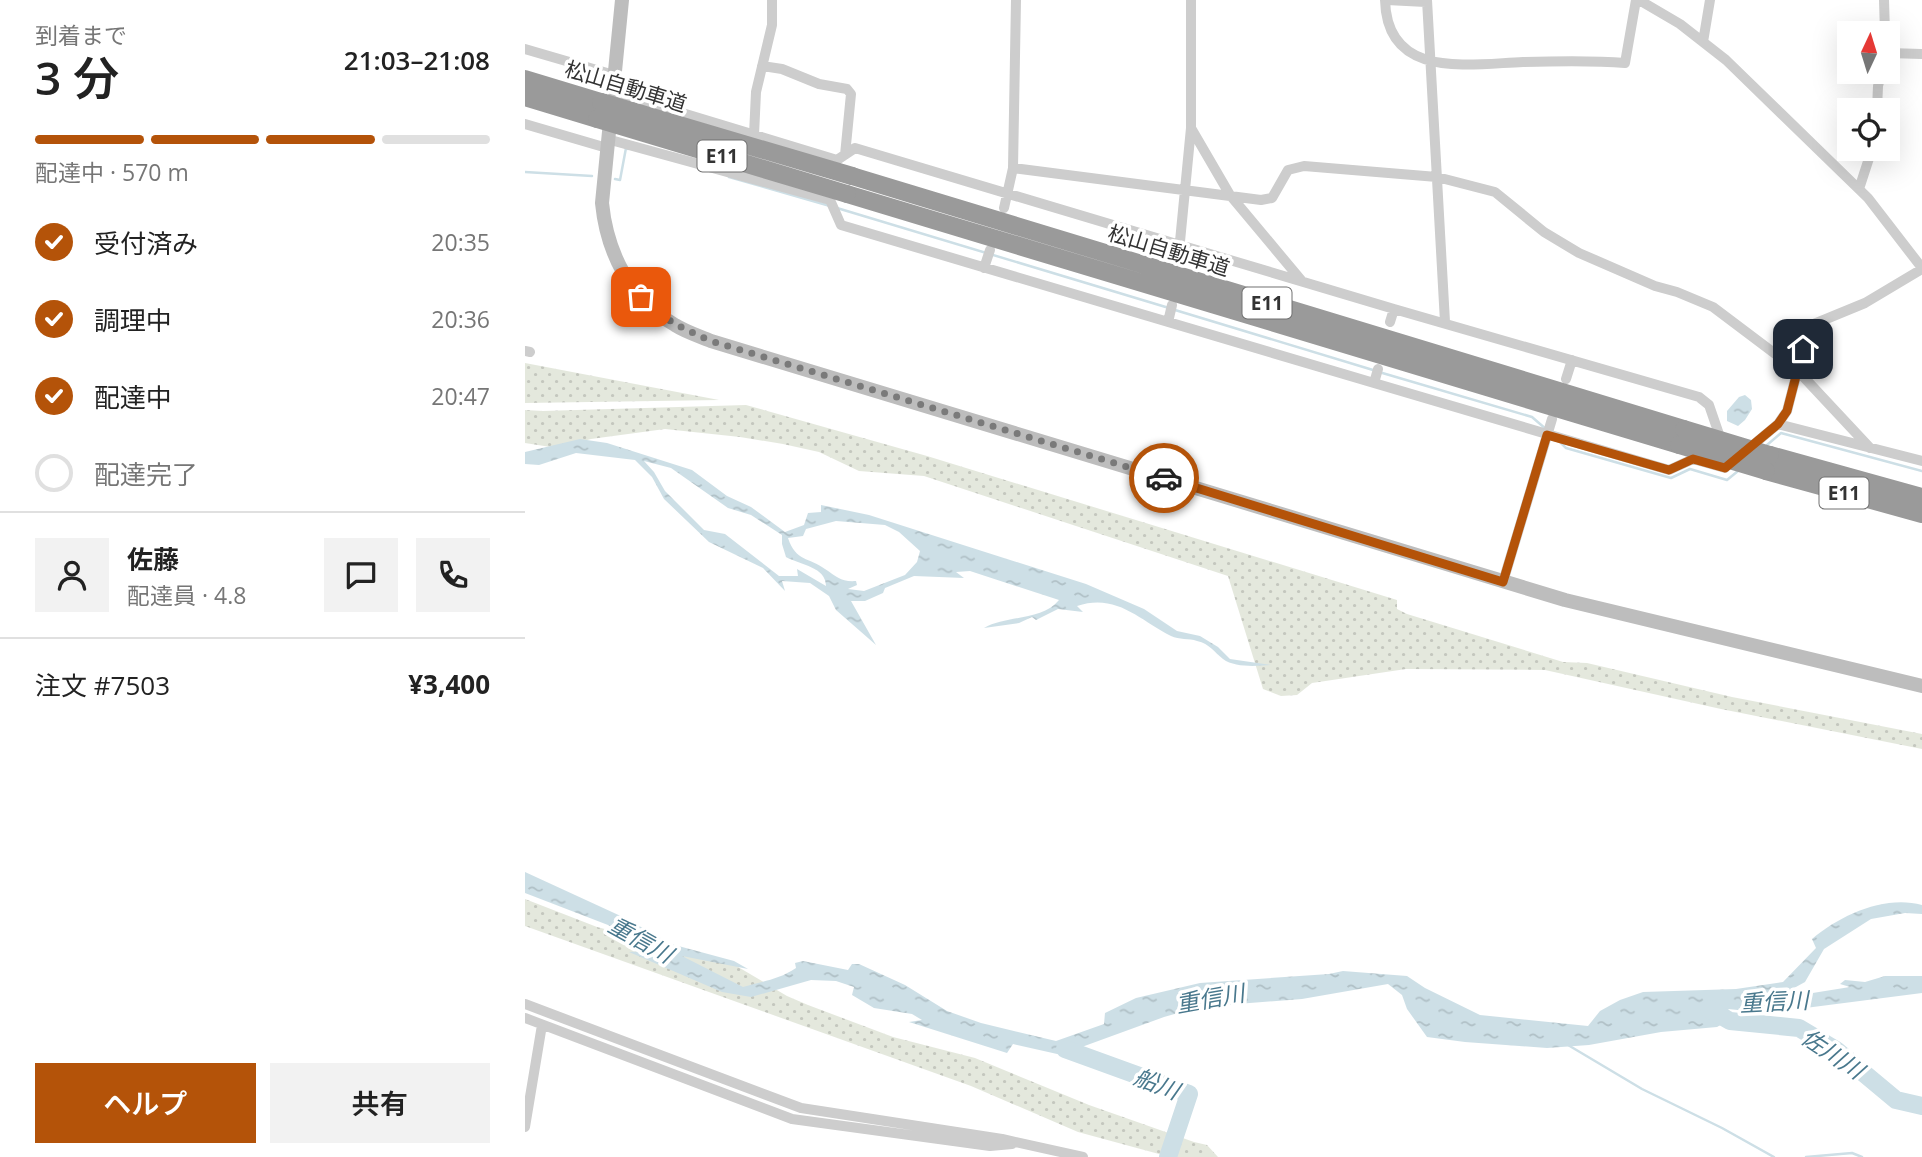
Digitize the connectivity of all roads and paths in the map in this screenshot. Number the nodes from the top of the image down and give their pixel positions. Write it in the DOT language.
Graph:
graph roads {
  1 [pos="622,0"];
  2 [pos="772,0"];
  3 [pos="1016,0"];
  4 [pos="1191,0"];
  5 [pos="1386,0"];
  6 [pos="1638,0"];
  7 [pos="1710,0"];
  8 [pos="1884,0"];
  9 [pos="1427,1"];
  10 [pos="1885,21"];
  11 [pos="1703,42"];
  12 [pos="525,49"];
  13 [pos="1901,53"];
  14 [pos="1922,54"];
  15 [pos="1430,59"];
  16 [pos="762,66"];
  17 [pos="614,75"];
  18 [pos="525,79"];
  19 [pos="525,97"];
  20 [pos="603,104"];
  21 [pos="525,124"];
  22 [pos="1191,128"];
  23 [pos="754,135"];
  24 [pos="607,144"];
  25 [pos="845,155"];
  26 [pos="1868,161"];
  27 [pos="1013,168"];
  28 [pos="1437,177"];
  29 [pos="1185,189"];
  30 [pos="1859,189"];
  31 [pos="1007,194"];
  32 [pos="1230,195"];
  33 [pos="1004,208"];
  34 [pos="1179,244"];
  35 [pos="990,250"];
  36 [pos="1178,262"];
  37 [pos="984,268"];
  38 [pos="1922,268"];
  39 [pos="1301,280"];
  40 [pos="1172,305"];
  41 [pos="1394,309"];
  42 [pos="1168,322"];
  43 [pos="1390,322"];
  44 [pos="1445,322"];
  45 [pos="1572,360"];
  46 [pos="1378,369"];
  47 [pos="1798,371"];
  48 [pos="1566,379"];
  49 [pos="1374,383"];
  50 [pos="1552,419"];
  51 [pos="1778,424"];
  52 [pos="1547,435"];
  53 [pos="1681,437"];
  54 [pos="1870,447"];
  55 [pos="1738,457"];
  56 [pos="1922,461"];
  57 [pos="1768,463"];
  58 [pos="1922,497"];
  59 [pos="1922,514"];
  60 [pos="1503,582"];
  61 [pos="1922,686"];
  62 [pos="525,1004"];
  63 [pos="525,1018"];
  64 [pos="542,1025"];
  65 [pos="525,1127"];
  66 [pos="1024,1143"];
  67 [pos="1083,1157"];
  1 -- 17 [label="street"];
  2 -- 16 [label="street"];
  3 -- 27 [label="street"];
  4 -- 22 [label="street"];
  5 -- 9 [label="street"];
  5 -- 15 [label="street"];
  6 -- 11 [label="street"];
  6 -- 15 [label="street"];
  7 -- 11 [label="street"];
  8 -- 10 [label="street"];
  9 -- 15 [label="street"];
  11 -- 30 [label="street"];
  12 -- 17 [label="street"];
  13 -- 14 [label="street"];
  15 -- 28 [label="street"];
  16 -- 23 [label="street"];
  16 -- 25 [label="street"];
  17 -- 20 [label="street"];
  18 -- 20 [label="highway, 松山自動車道 / E11"];
  19 -- 20 [label="highway, 松山自動車道 / E11"];
  20 -- 23 [label="street"];
  20 -- 24 [label="street"];
  20 -- 53 [label="highway, 松山自動車道 / E11, bridge"];
  20 -- 53 [label="highway, 松山自動車道 / E11, bridge"];
  21 -- 24 [label="street"];
  22 -- 29 [label="street"];
  22 -- 32 [label="street"];
  23 -- 25 [label="street"];
  24 -- 37 [label="street"];
  24 -- 60 [label="street"];
  25 -- 31 [label="street"];
  26 -- 30 [label="street"];
  27 -- 29 [label="street"];
  27 -- 31 [label="street"];
  28 -- 32 [label="street"];
  28 -- 44 [label="street"];
  28 -- 47 [label="street"];
  29 -- 32 [label="street"];
  29 -- 34 [label="street"];
  30 -- 38 [label="street"];
  31 -- 33 [label="street"];
  31 -- 34 [label="street"];
  32 -- 39 [label="street"];
  34 -- 36 [label="street"];
  34 -- 39 [label="street"];
  35 -- 37 [label="street"];
  37 -- 42 [label="street"];
  38 -- 47 [label="street"];
  39 -- 41 [label="street"];
  40 -- 42 [label="street"];
  41 -- 43 [label="street"];
  41 -- 44 [label="street"];
  42 -- 49 [label="street"];
  44 -- 45 [label="street"];
  45 -- 48 [label="street"];
  45 -- 55 [label="street"];
  46 -- 49 [label="street"];
  47 -- 51 [label="street"];
  47 -- 54 [label="street"];
  49 -- 52 [label="street"];
  50 -- 52 [label="street"];
  51 -- 54 [label="street"];
  51 -- 55 [label="street"];
  52 -- 55 [label="street"];
  52 -- 60 [label="street"];
  53 -- 57 [label="highway, 松山自動車道 / E11, bridge"];
  54 -- 56 [label="street"];
  57 -- 58 [label="highway, 松山自動車道 / E11"];
  57 -- 59 [label="highway, 松山自動車道 / E11"];
  60 -- 61 [label="street"];
  62 -- 66 [label="street"];
  63 -- 64 [label="street"];
  64 -- 65 [label="street"];
  64 -- 66 [label="street"];
  66 -- 67 [label="street"];
}
